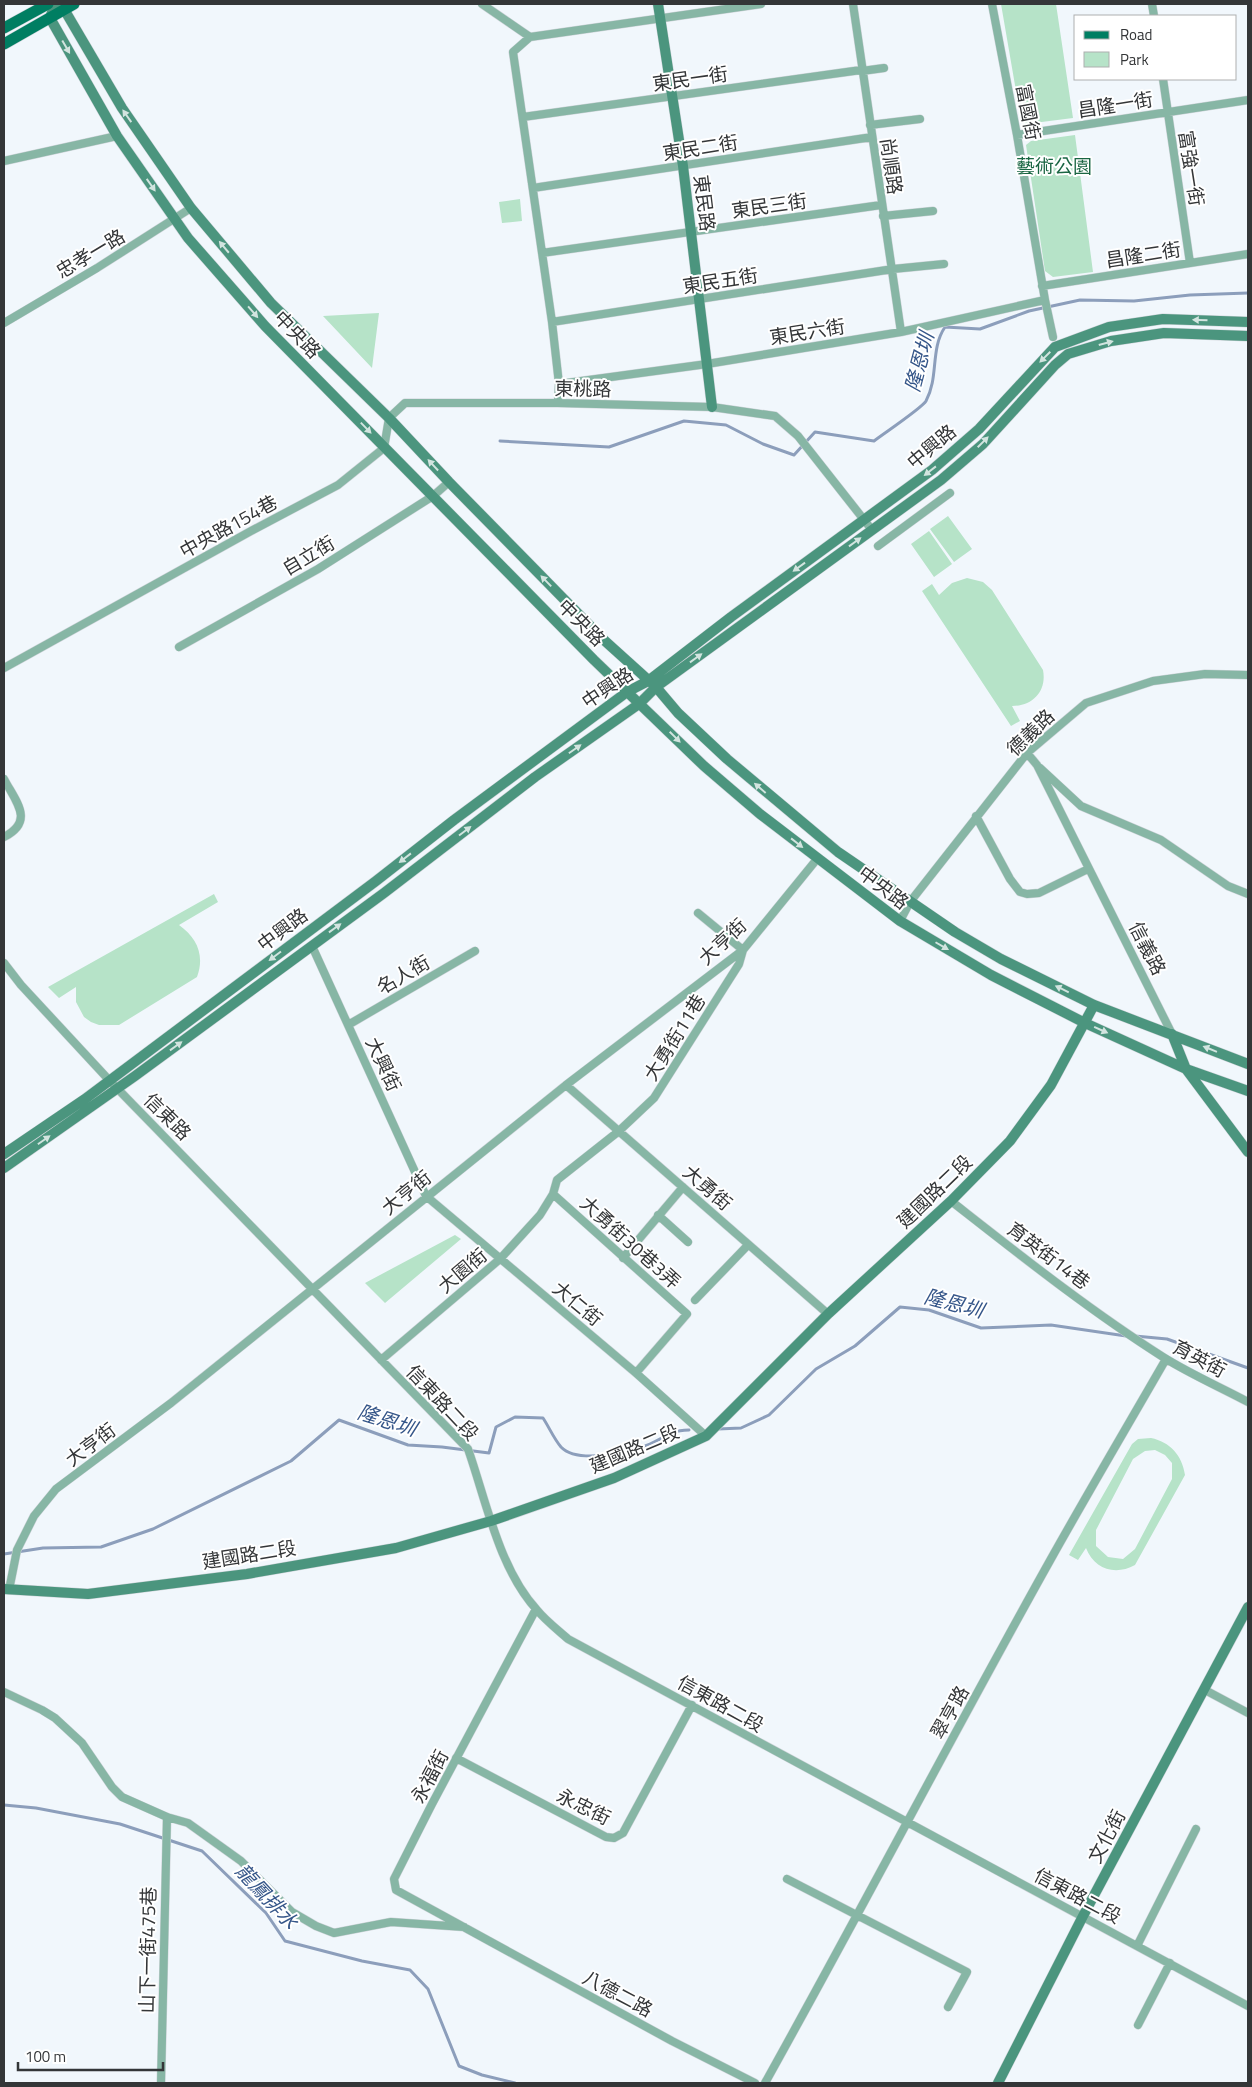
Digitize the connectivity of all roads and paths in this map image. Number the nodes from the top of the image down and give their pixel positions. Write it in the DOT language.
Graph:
graph roads {
  1 [pos="48,4"];
  2 [pos="482,4"];
  3 [pos="658,4"];
  4 [pos="761,4"];
  5 [pos="853,4"];
  6 [pos="992,4"];
  7 [pos="64,5"];
  8 [pos="50,18"];
  9 [pos="661,18"];
  10 [pos="4,28"];
  11 [pos="530,37"];
  12 [pos="4,44"];
  13 [pos="884,68"];
  14 [pos="862,70"];
  15 [pos="1162,80"];
  16 [pos="673,97"];
  17 [pos="1248,100"];
  18 [pos="1167,112"];
  19 [pos="523,117"];
  20 [pos="920,119"];
  21 [pos="870,126"];
  22 [pos="1017,135"];
  23 [pos="117,136"];
  24 [pos="872,137"];
  25 [pos="4,161"];
  26 [pos="683,166"];
  27 [pos="533,188"];
  28 [pos="881,205"];
  29 [pos="191,208"];
  30 [pos="933,211"];
  31 [pos="883,216"];
  32 [pos="175,219"];
  33 [pos="691,232"];
  34 [pos="542,253"];
  35 [pos="1248,254"];
  36 [pos="1190,262"];
  37 [pos="944,264"];
  38 [pos="893,269"];
  39 [pos="1042,286"];
  40 [pos="699,300"];
  41 [pos="1045,302"];
  42 [pos="552,322"];
  43 [pos="1248,322"];
  44 [pos="4,323"];
  45 [pos="901,332"];
  46 [pos="1248,336"];
  47 [pos="1053,337"];
  48 [pos="707,364"];
  49 [pos="559,384"];
  50 [pos="558,404"];
  51 [pos="712,407"];
  52 [pos="389,418"];
  53 [pos="384,448"];
  54 [pos="448,482"];
  55 [pos="950,493"];
  56 [pos="433,496"];
  57 [pos="864,519"];
  58 [pos="872,530"];
  59 [pos="878,546"];
  60 [pos="179,647"];
  61 [pos="4,668"];
  62 [pos="1248,675"];
  63 [pos="652,684"];
  64 [pos="628,692"];
  65 [pos="639,704"];
  66 [pos="1028,753"];
  67 [pos="1037,765"];
  68 [pos="528,766"];
  69 [pos="535,777"];
  70 [pos="4,779"];
  71 [pos="976,816"];
  72 [pos="4,837"];
  73 [pos="817,859"];
  74 [pos="1088,869"];
  75 [pos="1248,894"];
  76 [pos="910,902"];
  77 [pos="698,913"];
  78 [pos="900,921"];
  79 [pos="312,946"];
  80 [pos="742,950"];
  81 [pos="475,951"];
  82 [pos="4,963"];
  83 [pos="1094,1005"];
  84 [pos="1084,1022"];
  85 [pos="348,1025"];
  86 [pos="1172,1034"];
  87 [pos="1248,1064"];
  88 [pos="1186,1069"];
  89 [pos="109,1080"];
  90 [pos="566,1085"];
  91 [pos="117,1088"];
  92 [pos="1248,1091"];
  93 [pos="619,1131"];
  94 [pos="1248,1152"];
  95 [pos="4,1154"];
  96 [pos="4,1168"];
  97 [pos="683,1187"];
  98 [pos="553,1194"];
  99 [pos="426,1196"];
  100 [pos="951,1200"];
  101 [pos="658,1216"];
  102 [pos="688,1242"];
  103 [pos="748,1245"];
  104 [pos="623,1258"];
  105 [pos="500,1259"];
  106 [pos="313,1288"];
  107 [pos="696,1300"];
  108 [pos="828,1314"];
  109 [pos="1134,1338"];
  110 [pos="1166,1359"];
  111 [pos="381,1360"];
  112 [pos="636,1373"];
  113 [pos="1248,1402"];
  114 [pos="706,1436"];
  115 [pos="490,1521"];
  116 [pos="6,1589"];
  117 [pos="1248,1607"];
  118 [pos="536,1610"];
  119 [pos="1205,1690"];
  120 [pos="4,1692"];
  121 [pos="692,1705"];
  122 [pos="1248,1713"];
  123 [pos="456,1758"];
  124 [pos="167,1817"];
  125 [pos="906,1823"];
  126 [pos="1196,1829"];
  127 [pos="787,1879"];
  128 [pos="858,1916"];
  129 [pos="1083,1916"];
  130 [pos="467,1927"];
  131 [pos="1137,1946"];
  132 [pos="1170,1963"];
  133 [pos="1248,2006"];
  134 [pos="948,2007"];
  135 [pos="1138,2025"];
  136 [pos="161,2083"];
  137 [pos="755,2083"];
  138 [pos="765,2083"];
  139 [pos="998,2083"];
  1 -- 10 [label="main road"];
  2 -- 11 [label="street"];
  3 -- 9 [label="street, 東民路"];
  4 -- 9 [label="street"];
  5 -- 14 [label="street, 尚順路"];
  6 -- 22 [label="street, 富國街"];
  7 -- 8 [label="main road"];
  29 -- 7 [label="street, 中央路, one-way"];
  8 -- 12 [label="main road"];
  8 -- 23 [label="street, 中央路, one-way"];
  9 -- 11 [label="street"];
  9 -- 16 [label="street, 東民路"];
  11 -- 19 [label="street"];
  13 -- 14 [label="street, 東民一街"];
  14 -- 16 [label="street, 東民一街"];
  14 -- 21 [label="street, 尚順路"];
  15 -- 18 [label="street, 富強一街"];
  16 -- 19 [label="street, 東民一街"];
  16 -- 26 [label="street, 東民路"];
  17 -- 18 [label="street, 昌隆一街"];
  18 -- 22 [label="street, 昌隆一街"];
  18 -- 36 [label="street, 富強一街"];
  19 -- 27 [label="street"];
  20 -- 21 [label="street"];
  21 -- 24 [label="street, 尚順路"];
  22 -- 39 [label="street, 富國街"];
  23 -- 25 [label="street"];
  23 -- 32 [label="street, 中央路, one-way"];
  24 -- 26 [label="street, 東民二街"];
  24 -- 28 [label="street, 尚順路"];
  26 -- 27 [label="street, 東民二街"];
  26 -- 33 [label="street, 東民路"];
  27 -- 34 [label="street"];
  28 -- 31 [label="street, 尚順路"];
  28 -- 33 [label="street, 東民三街"];
  29 -- 32 [label="street, 忠孝一路"];
  52 -- 29 [label="street, 中央路, one-way"];
  30 -- 31 [label="street"];
  31 -- 38 [label="street, 尚順路"];
  32 -- 44 [label="street, 忠孝一路"];
  32 -- 53 [label="street, 中央路, one-way"];
  33 -- 34 [label="street, 東民三街"];
  33 -- 40 [label="street, 東民路"];
  34 -- 42 [label="street"];
  35 -- 36 [label="street, 昌隆二街"];
  36 -- 39 [label="street, 昌隆二街"];
  37 -- 38 [label="street, 東民五街"];
  38 -- 40 [label="street, 東民五街"];
  38 -- 45 [label="street, 尚順路"];
  39 -- 41 [label="street"];
  40 -- 42 [label="street, 東民五街"];
  40 -- 48 [label="street, 東民路"];
  41 -- 45 [label="street, 東民六街"];
  41 -- 47 [label="street"];
  42 -- 49 [label="street"];
  43 -- 57 [label="street, 中興路, one-way"];
  45 -- 48 [label="street, 東民六街"];
  58 -- 46 [label="street, 中興路, one-way"];
  48 -- 49 [label="street, 東民六街"];
  48 -- 51 [label="street, 東民路"];
  49 -- 50 [label="street"];
  50 -- 51 [label="street, 東桃路"];
  50 -- 52 [label="street, 東桃路"];
  51 -- 57 [label="street, 東桃路"];
  52 -- 53 [label="street"];
  54 -- 52 [label="street, 中央路, one-way"];
  53 -- 56 [label="street, 中央路"];
  53 -- 61 [label="street, 中央路154巷"];
  54 -- 56 [label="street, 自立街"];
  63 -- 54 [label="street, 中央路, one-way"];
  55 -- 59 [label="street"];
  56 -- 60 [label="street, 自立街"];
  56 -- 64 [label="street, 中央路"];
  57 -- 58 [label="street"];
  57 -- 63 [label="street, 中興路, one-way"];
  63 -- 58 [label="street, 中興路, one-way"];
  62 -- 66 [label="street, 德義路"];
  63 -- 64 [label="street, 中興路"];
  63 -- 65 [label="street, 中興路"];
  76 -- 63 [label="street, 中央路, one-way"];
  64 -- 65 [label="street, 中央路"];
  64 -- 68 [label="street, 中興路"];
  69 -- 65 [label="street, 中興路, one-way"];
  65 -- 73 [label="street, 中央路, one-way"];
  66 -- 67 [label="street, 信義路"];
  66 -- 71 [label="street, 德義路"];
  67 -- 74 [label="street, 信義路"];
  67 -- 75 [label="street"];
  68 -- 69 [label="street"];
  68 -- 89 [label="street, 中興路, one-way"];
  79 -- 69 [label="street, 中興路, one-way"];
  70 -- 72 [label="street"];
  71 -- 74 [label="street"];
  71 -- 76 [label="street, 德義路"];
  73 -- 78 [label="street, 中央路"];
  73 -- 80 [label="street, 大亨街"];
  74 -- 86 [label="street, 信義路"];
  76 -- 78 [label="street, 德義路"];
  83 -- 76 [label="street, 中央路, one-way"];
  77 -- 80 [label="street"];
  78 -- 84 [label="street, 中央路, one-way"];
  79 -- 85 [label="street, 大興街"];
  91 -- 79 [label="street, 中興路, one-way"];
  80 -- 90 [label="street, 大亨街"];
  80 -- 93 [label="street, 大勇街11巷"];
  81 -- 85 [label="street, 名人街"];
  82 -- 89 [label="street, 信東路"];
  83 -- 84 [label="street, 建國路二段"];
  83 -- 86 [label="street, 中央路"];
  84 -- 88 [label="street, 中央路, one-way"];
  84 -- 100 [label="street, 建國路二段"];
  85 -- 99 [label="street, 大興街"];
  87 -- 86 [label="street, 中央路, one-way"];
  86 -- 88 [label="street, 信義路"];
  88 -- 92 [label="street, 中央路"];
  88 -- 94 [label="street, 信義路"];
  89 -- 91 [label="street, 信東路"];
  89 -- 95 [label="street, 中興路"];
  90 -- 93 [label="street, 大勇街"];
  90 -- 99 [label="street, 大亨街"];
  96 -- 91 [label="street, 中興路, one-way"];
  91 -- 106 [label="street, 信東路"];
  93 -- 97 [label="street, 大勇街"];
  93 -- 98 [label="street, 大勇街11巷"];
  97 -- 101 [label="street"];
  97 -- 103 [label="street, 大勇街"];
  98 -- 104 [label="street, 大勇街30巷3弄"];
  98 -- 105 [label="street, 大園街"];
  99 -- 105 [label="street, 大仁街"];
  99 -- 106 [label="street, 大亨街"];
  100 -- 108 [label="street, 建國路二段"];
  100 -- 109 [label="street, 育英街14巷"];
  101 -- 102 [label="street"];
  101 -- 104 [label="street"];
  103 -- 107 [label="street"];
  103 -- 108 [label="street, 大勇街"];
  104 -- 112 [label="street, 大勇街30巷3弄"];
  105 -- 111 [label="street, 大園街"];
  105 -- 112 [label="street, 大仁街"];
  106 -- 111 [label="street, 信東路二段"];
  106 -- 116 [label="street, 大亨街"];
  108 -- 114 [label="street, 建國路二段"];
  109 -- 110 [label="street, 育英街"];
  110 -- 113 [label="street, 育英街"];
  110 -- 125 [label="street, 翠亨路"];
  111 -- 115 [label="street, 信東路二段"];
  112 -- 114 [label="street, 大仁街"];
  114 -- 115 [label="street, 建國路二段"];
  115 -- 116 [label="street, 建國路二段"];
  115 -- 118 [label="street, 信東路二段"];
  117 -- 119 [label="street, 文化街"];
  118 -- 121 [label="street, 信東路二段"];
  118 -- 123 [label="street, 永福街"];
  119 -- 122 [label="street"];
  119 -- 129 [label="street, 文化街"];
  120 -- 124 [label="street"];
  121 -- 123 [label="street, 永忠街"];
  121 -- 125 [label="street, 信東路二段"];
  123 -- 130 [label="street, 永福街"];
  124 -- 130 [label="street"];
  124 -- 136 [label="street, 山下一街475巷"];
  125 -- 128 [label="street, 翠亨路"];
  125 -- 129 [label="street, 信東路二段"];
  126 -- 131 [label="street"];
  127 -- 128 [label="street"];
  128 -- 134 [label="street"];
  128 -- 138 [label="street, 翠亨路"];
  129 -- 131 [label="street, 信東路二段"];
  129 -- 139 [label="street, 文化街"];
  130 -- 137 [label="street, 八德二路"];
  131 -- 132 [label="street, 信東路二段"];
  132 -- 133 [label="street, 信東路二段"];
  132 -- 135 [label="street"];
}
